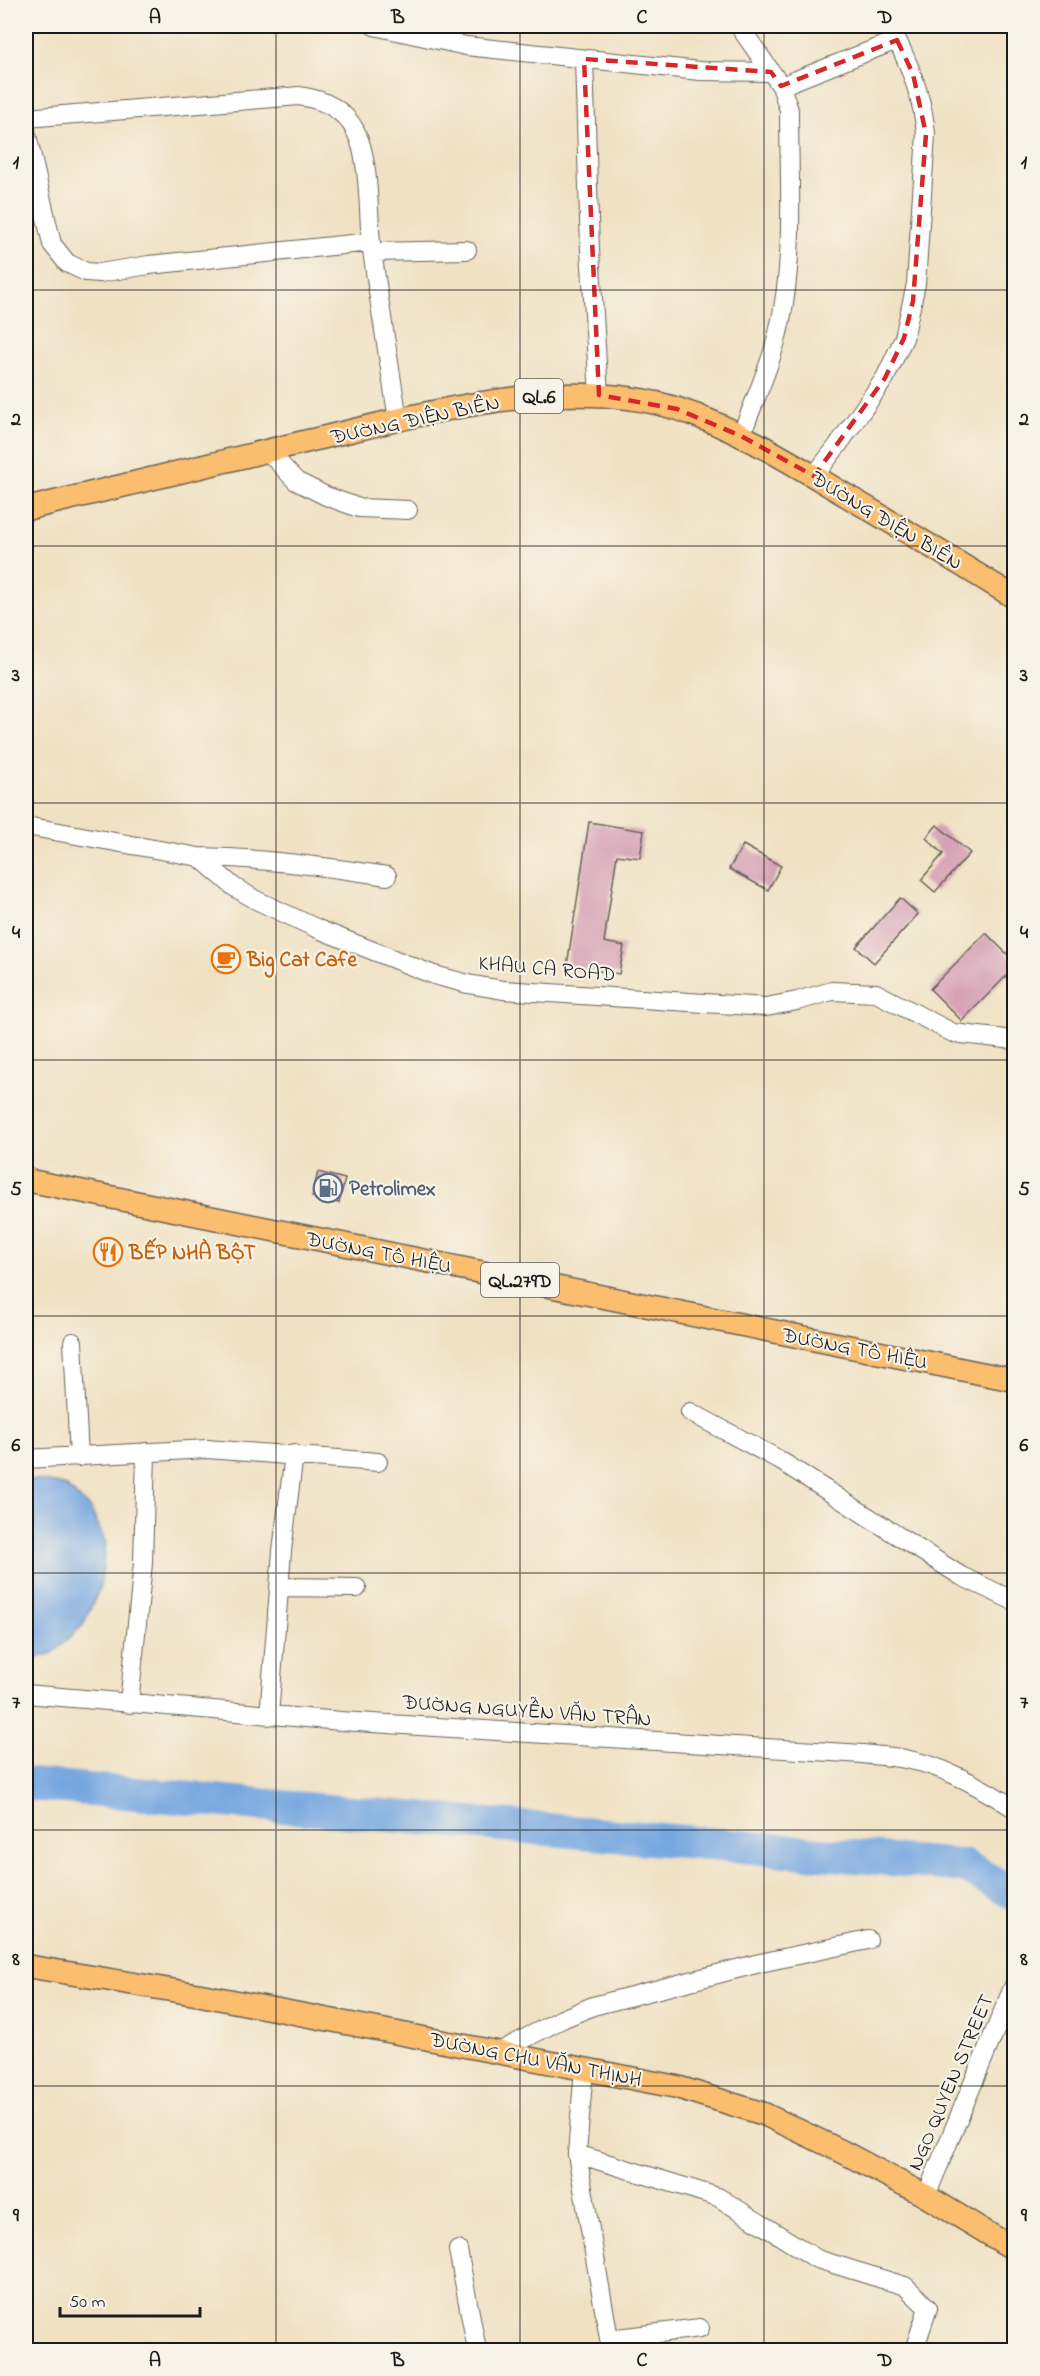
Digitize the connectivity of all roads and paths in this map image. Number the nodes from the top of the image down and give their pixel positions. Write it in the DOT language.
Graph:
graph roads {
  1 [pos="374,26"];
  2 [pos="739,26"];
  3 [pos="898,33"];
  4 [pos="584,59"];
  5 [pos="776,79"];
  6 [pos="26,118"];
  7 [pos="26,131"];
  8 [pos="372,247"];
  9 [pos="467,250"];
  10 [pos="599,394"];
  11 [pos="398,420"];
  12 [pos="741,436"];
  13 [pos="268,451"];
  14 [pos="814,476"];
  15 [pos="26,509"];
  16 [pos="408,510"];
  17 [pos="1014,597"];
  18 [pos="26,826"];
  19 [pos="199,857"];
  20 [pos="387,876"];
  21 [pos="1014,1040"];
  22 [pos="26,1180"];
  23 [pos="73,1342"];
  24 [pos="1014,1380"];
  25 [pos="690,1412"];
  26 [pos="146,1452"];
  27 [pos="294,1454"];
  28 [pos="79,1457"];
  29 [pos="26,1459"];
  30 [pos="378,1462"];
  31 [pos="281,1587"];
  32 [pos="357,1587"];
  33 [pos="1014,1601"];
  34 [pos="26,1694"];
  35 [pos="129,1704"];
  36 [pos="269,1716"];
  37 [pos="1014,1808"];
  38 [pos="868,1940"];
  39 [pos="26,1966"];
  40 [pos="1014,1985"];
  41 [pos="501,2051"];
  42 [pos="584,2068"];
  43 [pos="578,2154"];
  44 [pos="926,2196"];
  45 [pos="1014,2249"];
  46 [pos="458,2250"];
  47 [pos="700,2328"];
  48 [pos="610,2345"];
  49 [pos="477,2350"];
  50 [pos="914,2350"];
  1 -- 4 [label="street"];
  2 -- 5 [label="street"];
  3 -- 5 [label="street"];
  3 -- 14 [label="street"];
  4 -- 5 [label="street"];
  4 -- 10 [label="street"];
  5 -- 12 [label="street"];
  6 -- 8 [label="street"];
  7 -- 8 [label="street"];
  8 -- 9 [label="street"];
  8 -- 11 [label="street"];
  10 -- 11 [label="main road, ĐƯỜNG ĐIỆN BIÊN / QL.6"];
  10 -- 12 [label="main road, ĐƯỜNG ĐIỆN BIÊN / QL.6"];
  11 -- 13 [label="main road, ĐƯỜNG ĐIỆN BIÊN / QL.6"];
  12 -- 14 [label="main road, ĐƯỜNG ĐIỆN BIÊN / QL.6"];
  13 -- 15 [label="main road, ĐƯỜNG ĐIỆN BIÊN / QL.6"];
  13 -- 16 [label="street"];
  14 -- 17 [label="main road, ĐƯỜNG ĐIỆN BIÊN / QL.6"];
  18 -- 19 [label="street"];
  19 -- 20 [label="street"];
  19 -- 21 [label="street, KHAU CA ROAD"];
  22 -- 24 [label="main road, ĐƯỜNG TÔ HIỆU / QL.279D"];
  23 -- 28 [label="street"];
  25 -- 33 [label="street"];
  26 -- 27 [label="street"];
  26 -- 28 [label="street"];
  26 -- 35 [label="street"];
  27 -- 30 [label="street"];
  27 -- 31 [label="street"];
  28 -- 29 [label="street"];
  31 -- 32 [label="street"];
  31 -- 36 [label="street"];
  34 -- 35 [label="street, ĐƯỜNG NGUYỄN VĂN TRÂN"];
  35 -- 36 [label="street, ĐƯỜNG NGUYỄN VĂN TRÂN"];
  36 -- 37 [label="street, ĐƯỜNG NGUYỄN VĂN TRÂN"];
  38 -- 41 [label="street"];
  39 -- 41 [label="main road, ĐƯỜNG CHU VĂN THỊNH"];
  40 -- 44 [label="street, NGO QUYEN STREET"];
  41 -- 42 [label="main road, ĐƯỜNG CHU VĂN THỊNH"];
  42 -- 43 [label="street"];
  42 -- 44 [label="main road, ĐƯỜNG CHU VĂN THỊNH"];
  43 -- 48 [label="street"];
  43 -- 50 [label="street"];
  44 -- 45 [label="main road, ĐƯỜNG CHU VĂN THỊNH"];
  46 -- 49 [label="street"];
  47 -- 48 [label="street"];
}
